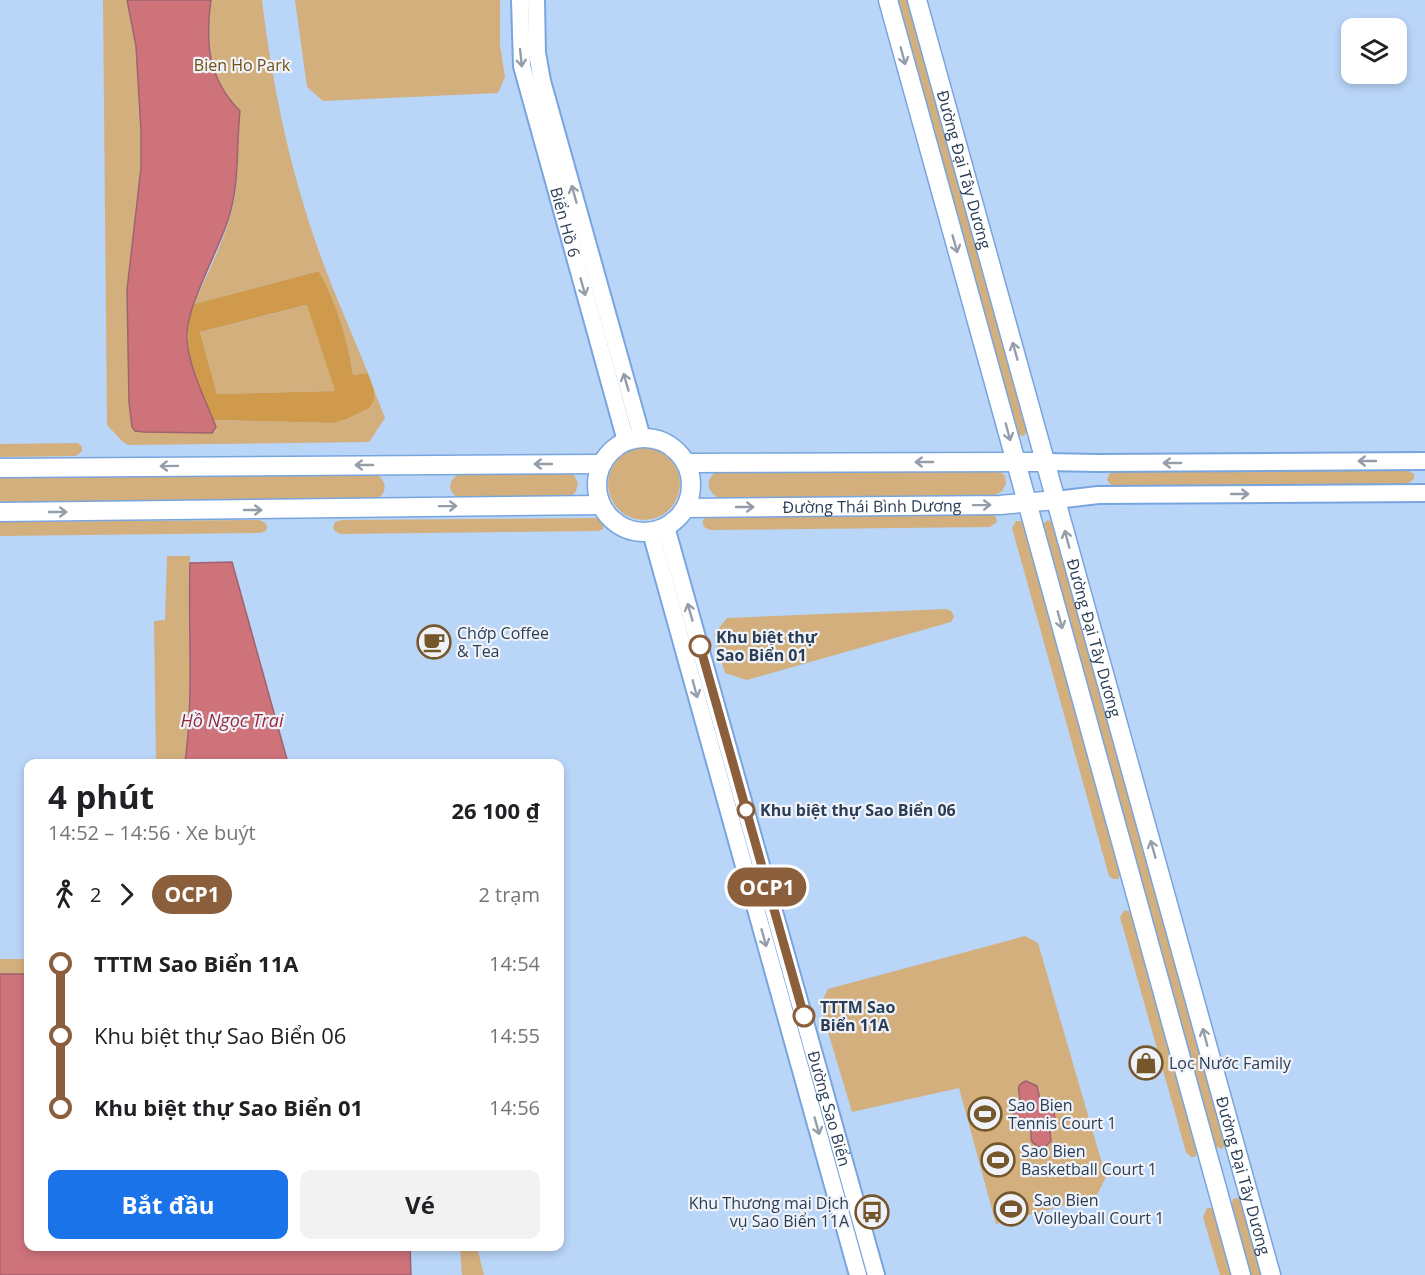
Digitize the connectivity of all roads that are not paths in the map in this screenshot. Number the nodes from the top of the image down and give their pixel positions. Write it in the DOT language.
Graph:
graph roads {
  1 [pos="520,0"];
  2 [pos="536,0"];
  3 [pos="888,0"];
  4 [pos="917,0"];
  5 [pos="634,440"];
  6 [pos="1425,461"];
  7 [pos="1016,462"];
  8 [pos="1046,462"];
  9 [pos="686,463"];
  10 [pos="602,464"];
  11 [pos="0,468"];
  12 [pos="1425,493"];
  13 [pos="1056,500"];
  14 [pos="1027,503"];
  15 [pos="601,505"];
  16 [pos="686,508"];
  17 [pos="0,512"];
  18 [pos="659,529"];
  19 [pos="858,1275"];
  20 [pos="876,1275"];
  21 [pos="1241,1275"];
  22 [pos="1271,1275"];
  1 -- 5 [label="street, Biển Hồ 6, one-way"];
  5 -- 2 [label="street, Biển Hồ 6, one-way"];
  3 -- 7 [label="main road, Đường Đại Tây Dương, one-way"];
  8 -- 4 [label="main road, Đường Đại Tây Dương, one-way"];
  5 -- 9 [label="main road"];
  5 -- 10 [label="main road"];
  6 -- 8 [label="street, one-way"];
  7 -- 8 [label="main road"];
  7 -- 9 [label="main road, one-way"];
  7 -- 14 [label="main road, Đường Đại Tây Dương"];
  8 -- 13 [label="main road, Đường Đại Tây Dương"];
  9 -- 16 [label="main road"];
  10 -- 11 [label="main road, one-way"];
  10 -- 15 [label="main road"];
  13 -- 12 [label="street, one-way"];
  13 -- 14 [label="main road, Đường Thái Bình Dương"];
  22 -- 13 [label="main road, Đường Đại Tây Dương, one-way"];
  16 -- 14 [label="main road, Đường Thái Bình Dương, one-way"];
  14 -- 21 [label="main road, Đường Đại Tây Dương, one-way"];
  17 -- 15 [label="main road, one-way"];
  15 -- 18 [label="main road"];
  16 -- 18 [label="main road"];
  18 -- 19 [label="street, Đường Sao Biển, one-way"];
  20 -- 18 [label="street, Đường Sao Biển, one-way"];
}
